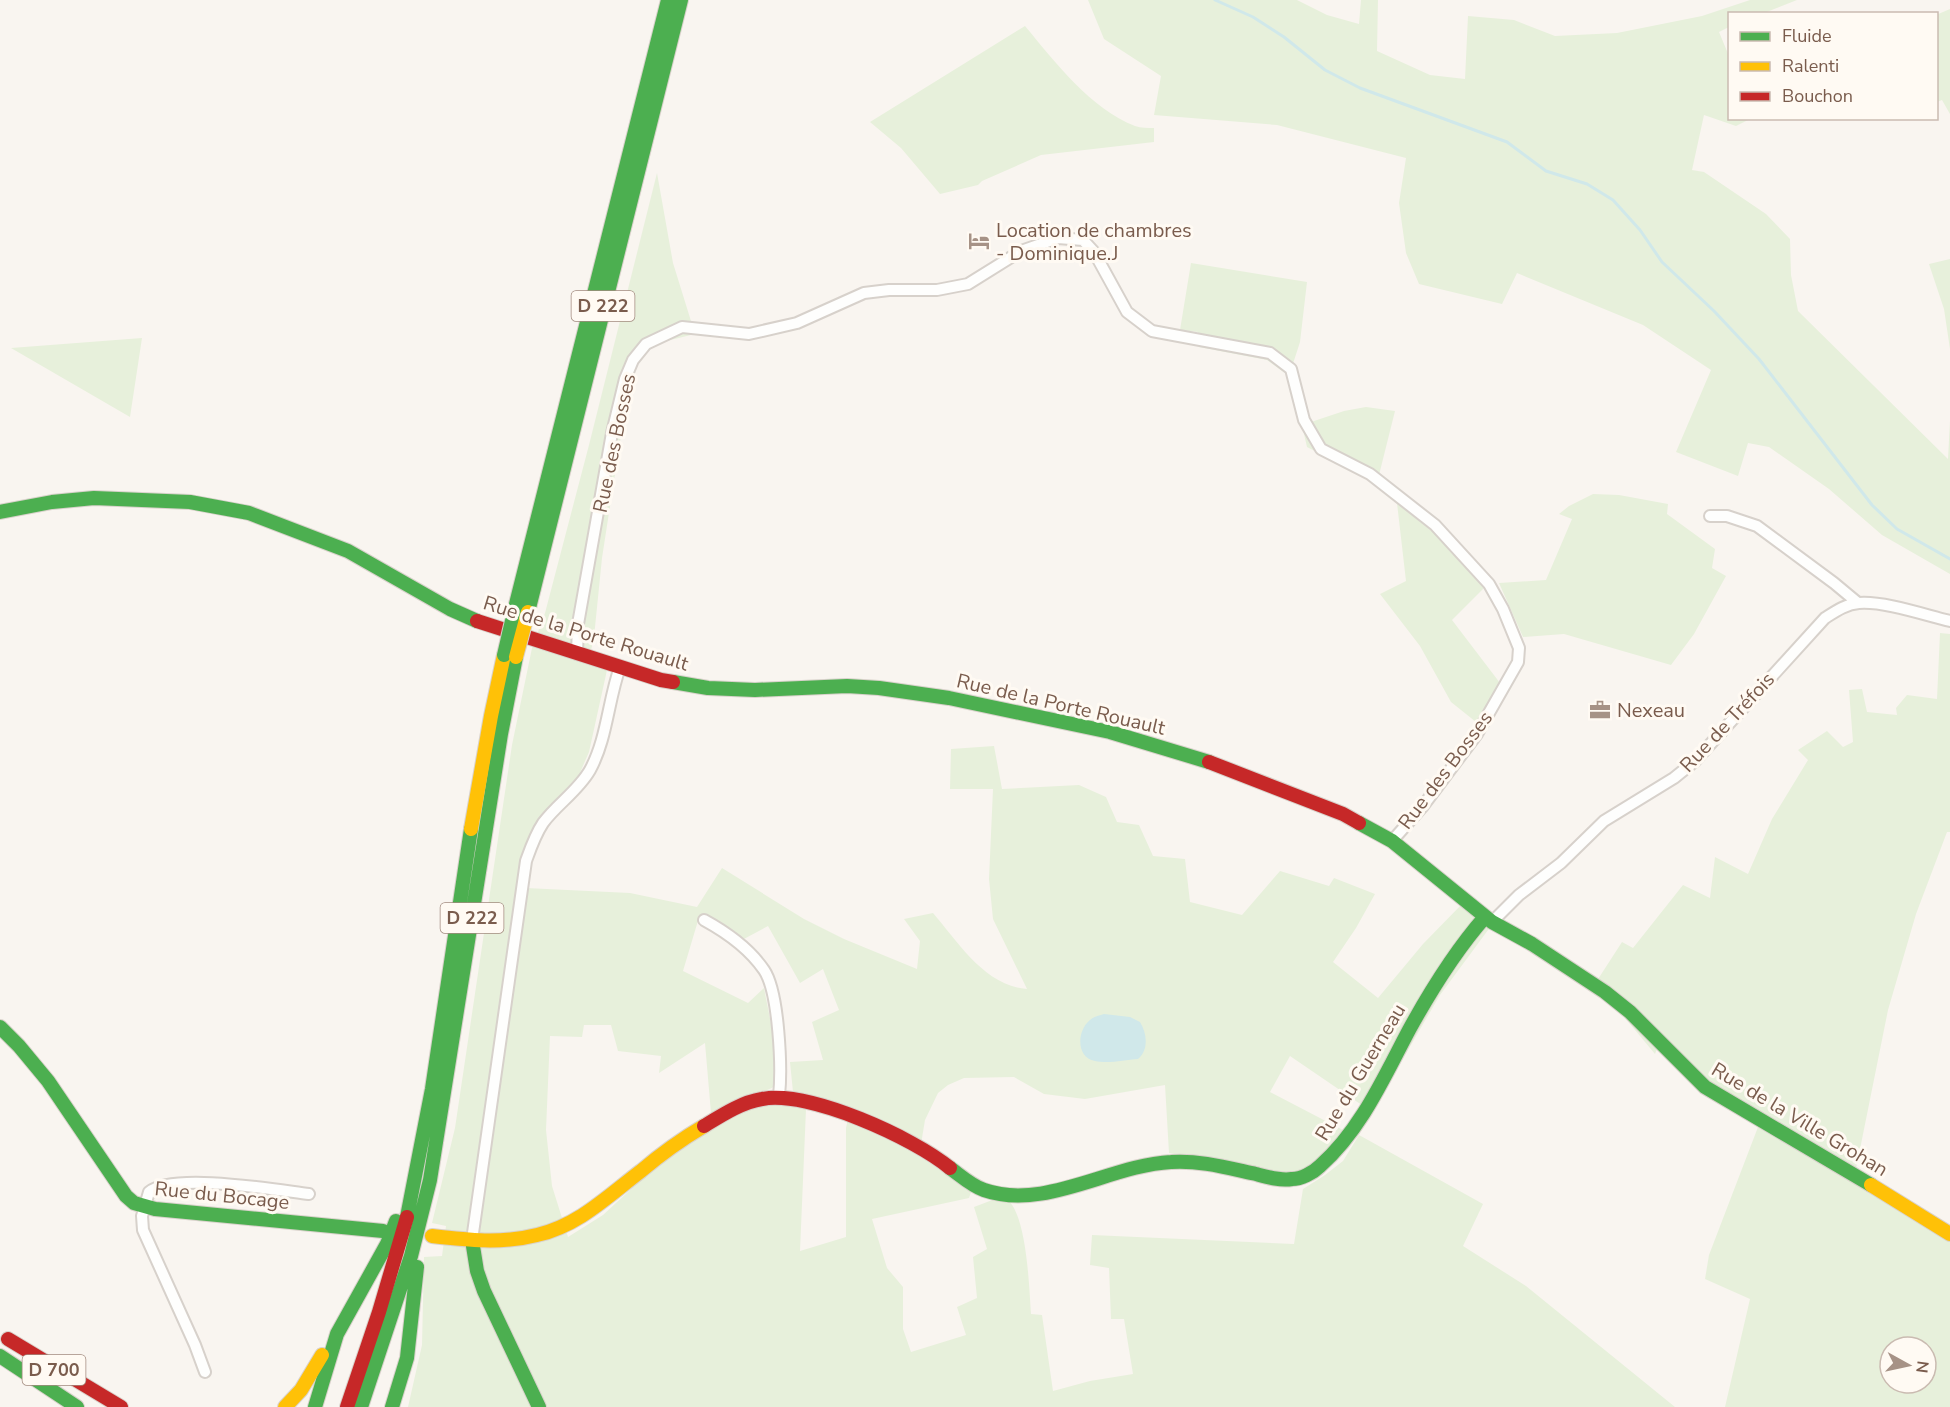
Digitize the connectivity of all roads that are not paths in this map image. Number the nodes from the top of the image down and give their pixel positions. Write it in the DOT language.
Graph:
graph roads {
  1 [pos="668,0"];
  2 [pos="681,0"];
  3 [pos="0,512"];
  4 [pos="1710,516"];
  5 [pos="1858,603"];
  6 [pos="521,610"];
  7 [pos="1950,621"];
  8 [pos="577,654"];
  9 [pos="510,656"];
  10 [pos="620,667"];
  11 [pos="1392,841"];
  12 [pos="704,920"];
  13 [pos="1489,920"];
  14 [pos="0,1027"];
  15 [pos="779,1096"];
  16 [pos="421,1152"];
  17 [pos="430,1180"];
  18 [pos="309,1194"];
  19 [pos="143,1207"];
  20 [pos="383,1231"];
  21 [pos="1950,1234"];
  22 [pos="432,1236"];
  23 [pos="472,1240"];
  24 [pos="337,1334"];
  25 [pos="4,1336"];
  26 [pos="0,1356"];
  27 [pos="406,1358"];
  28 [pos="205,1372"];
  29 [pos="46,1388"];
  30 [pos="64,1407"];
  31 [pos="77,1407"];
  32 [pos="107,1407"];
  33 [pos="121,1407"];
  34 [pos="285,1407"];
  35 [pos="315,1407"];
  36 [pos="347,1407"];
  37 [pos="362,1407"];
  38 [pos="392,1407"];
  39 [pos="397,1407"];
  40 [pos="539,1407"];
  1 -- 6 [label="main road, D 222"];
  2 -- 6 [label="main road, D 222"];
  3 -- 8 [label="main road, Rue de la Porte Rouault"];
  4 -- 5 [label="street"];
  5 -- 7 [label="street, Rue de Tréfois"];
  5 -- 13 [label="street, Rue de Tréfois"];
  6 -- 9 [label="main road, D 222, bridge"];
  8 -- 10 [label="main road, Rue de la Porte Rouault"];
  8 -- 11 [label="street, Rue des Bosses"];
  9 -- 16 [label="main road, D 222"];
  9 -- 17 [label="main road, D 222"];
  10 -- 11 [label="main road, Rue de la Porte Rouault"];
  10 -- 23 [label="street"];
  11 -- 13 [label="main road, Rue de la Porte Rouault"];
  12 -- 15 [label="street"];
  13 -- 15 [label="main road, Rue du Guerneau"];
  13 -- 21 [label="main road, Rue de la Ville Grohan"];
  14 -- 19 [label="main road, Rue du Bocage"];
  15 -- 23 [label="main road"];
  16 -- 24 [label="main road"];
  16 -- 36 [label="main road, D 222"];
  17 -- 27 [label="main road"];
  17 -- 37 [label="main road, D 222"];
  18 -- 19 [label="street"];
  19 -- 20 [label="main road, Rue du Bocage"];
  19 -- 28 [label="street"];
  22 -- 23 [label="main road"];
  23 -- 40 [label="main road"];
  24 -- 34 [label="main road"];
  24 -- 35 [label="main road"];
  25 -- 32 [label="main road, D 700"];
  25 -- 33 [label="main road"];
  26 -- 29 [label="main road, D 700"];
  27 -- 38 [label="main road"];
  27 -- 39 [label="main road"];
  29 -- 30 [label="main road"];
  29 -- 31 [label="main road, D 700"];
}
